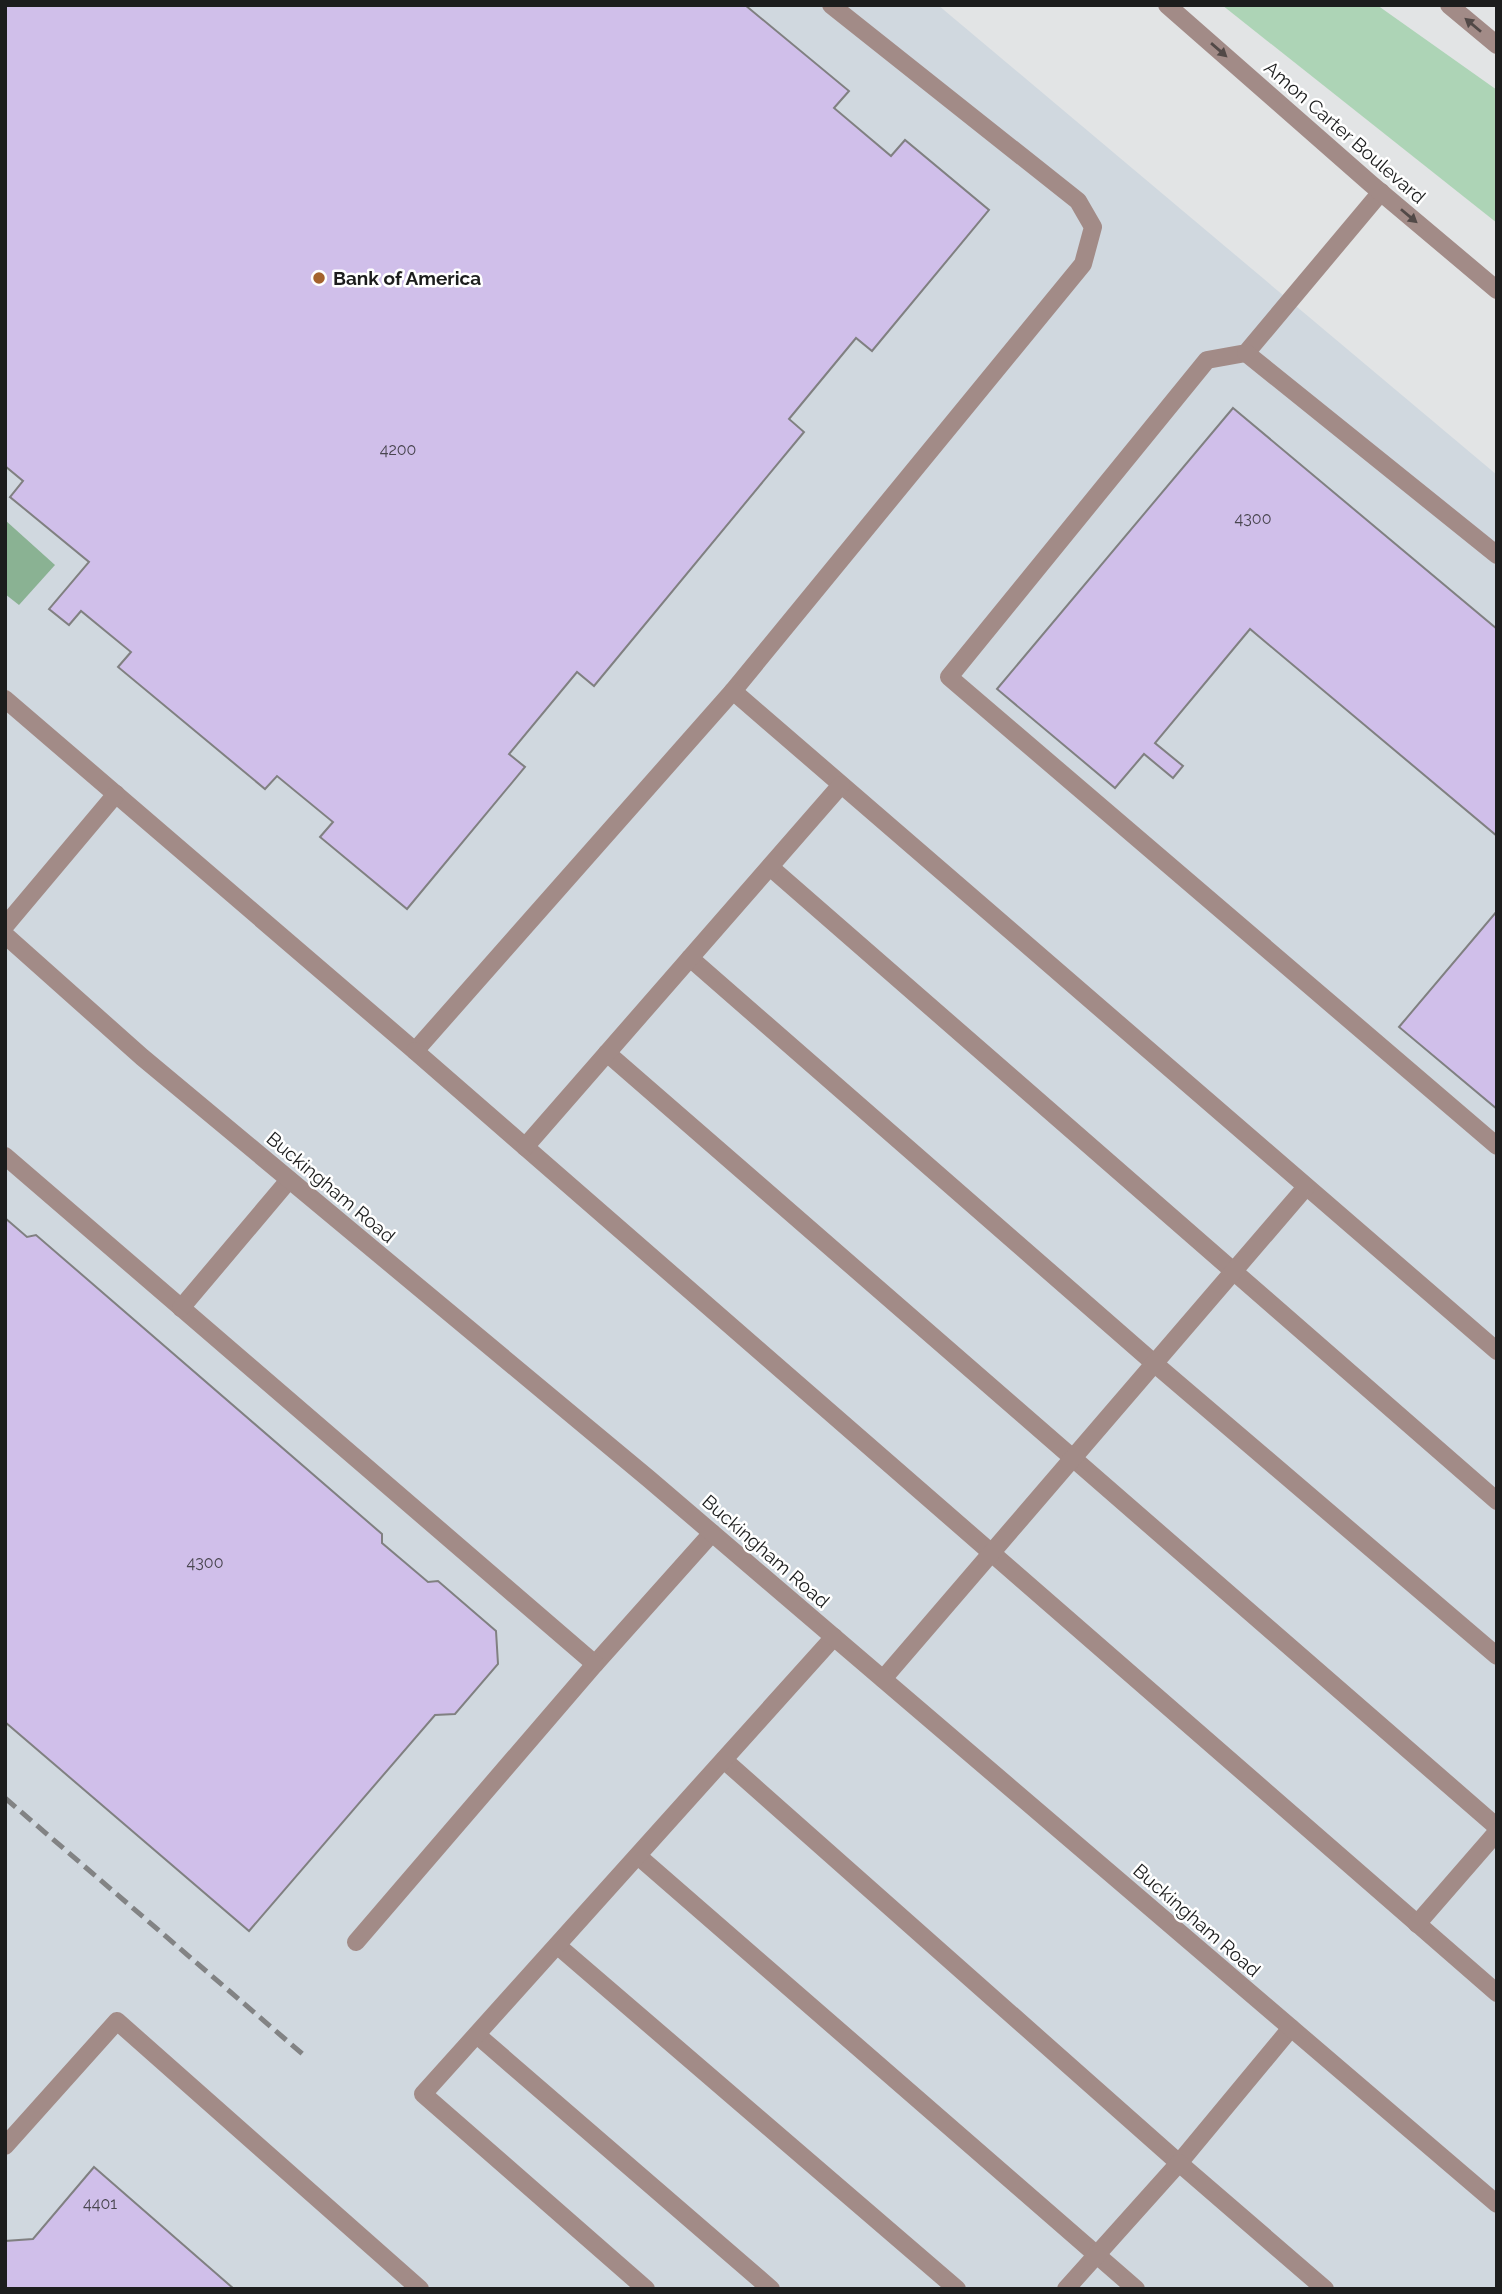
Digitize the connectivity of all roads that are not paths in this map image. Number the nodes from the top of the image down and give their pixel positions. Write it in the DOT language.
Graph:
graph roads {
  1 [pos="831,5"];
  2 [pos="1167,5"];
  3 [pos="1449,5"];
  4 [pos="1497,45"];
  5 [pos="1381,192"];
  6 [pos="1497,290"];
  7 [pos="1246,354"];
  8 [pos="1497,555"];
  9 [pos="733,691"];
  10 [pos="5,699"];
  11 [pos="841,785"];
  12 [pos="116,794"];
  13 [pos="769,867"];
  14 [pos="5,926"];
  15 [pos="5,935"];
  16 [pos="690,958"];
  17 [pos="415,1051"];
  18 [pos="607,1053"];
  19 [pos="1497,1146"];
  20 [pos="525,1147"];
  21 [pos="5,1156"];
  22 [pos="289,1180"];
  23 [pos="1306,1187"];
  24 [pos="1233,1272"];
  25 [pos="181,1308"];
  26 [pos="1497,1351"];
  27 [pos="1155,1364"];
  28 [pos="1072,1460"];
  29 [pos="1497,1501"];
  30 [pos="712,1532"];
  31 [pos="992,1554"];
  32 [pos="834,1637"];
  33 [pos="1497,1656"];
  34 [pos="595,1664"];
  35 [pos="883,1679"];
  36 [pos="724,1760"];
  37 [pos="1497,1830"];
  38 [pos="638,1856"];
  39 [pos="1417,1924"];
  40 [pos="356,1942"];
  41 [pos="558,1945"];
  42 [pos="1497,1993"];
  43 [pos="1291,2028"];
  44 [pos="477,2035"];
  45 [pos="5,2146"];
  46 [pos="1179,2163"];
  47 [pos="1497,2204"];
  48 [pos="1097,2254"];
  49 [pos="420,2289"];
  50 [pos="646,2289"];
  51 [pos="771,2289"];
  52 [pos="957,2289"];
  53 [pos="1066,2289"];
  54 [pos="1136,2289"];
  55 [pos="1325,2289"];
  1 -- 9 [label="street"];
  2 -- 5 [label="street, Amon Carter Boulevard, one-way"];
  4 -- 3 [label="street, one-way"];
  5 -- 6 [label="street, Amon Carter Boulevard, one-way"];
  5 -- 7 [label="street"];
  7 -- 8 [label="street"];
  7 -- 19 [label="street"];
  9 -- 11 [label="street"];
  9 -- 17 [label="street"];
  10 -- 12 [label="street"];
  11 -- 13 [label="street"];
  11 -- 23 [label="street"];
  12 -- 14 [label="street"];
  12 -- 17 [label="street"];
  13 -- 16 [label="street"];
  13 -- 24 [label="street"];
  15 -- 22 [label="street, Buckingham Road"];
  16 -- 18 [label="street"];
  16 -- 27 [label="street"];
  17 -- 20 [label="street"];
  18 -- 20 [label="street"];
  18 -- 28 [label="street"];
  20 -- 31 [label="street"];
  21 -- 25 [label="street"];
  22 -- 25 [label="street"];
  22 -- 30 [label="street, Buckingham Road"];
  23 -- 24 [label="street"];
  23 -- 26 [label="street"];
  24 -- 27 [label="street"];
  24 -- 29 [label="street"];
  25 -- 34 [label="street"];
  27 -- 28 [label="street"];
  27 -- 33 [label="street"];
  28 -- 31 [label="street"];
  28 -- 37 [label="street"];
  30 -- 32 [label="street, Buckingham Road"];
  30 -- 34 [label="street"];
  31 -- 35 [label="street"];
  31 -- 39 [label="street"];
  32 -- 35 [label="street, Buckingham Road"];
  32 -- 36 [label="street"];
  34 -- 40 [label="street"];
  35 -- 43 [label="street, Buckingham Road"];
  36 -- 38 [label="street"];
  36 -- 46 [label="street"];
  37 -- 39 [label="street"];
  38 -- 41 [label="street"];
  38 -- 48 [label="street"];
  39 -- 42 [label="street"];
  41 -- 44 [label="street"];
  41 -- 52 [label="street"];
  43 -- 46 [label="street"];
  43 -- 47 [label="street, Buckingham Road"];
  44 -- 50 [label="street"];
  44 -- 51 [label="street"];
  45 -- 49 [label="street"];
  46 -- 48 [label="street"];
  46 -- 55 [label="street"];
  48 -- 53 [label="street"];
  48 -- 54 [label="street"];
}
